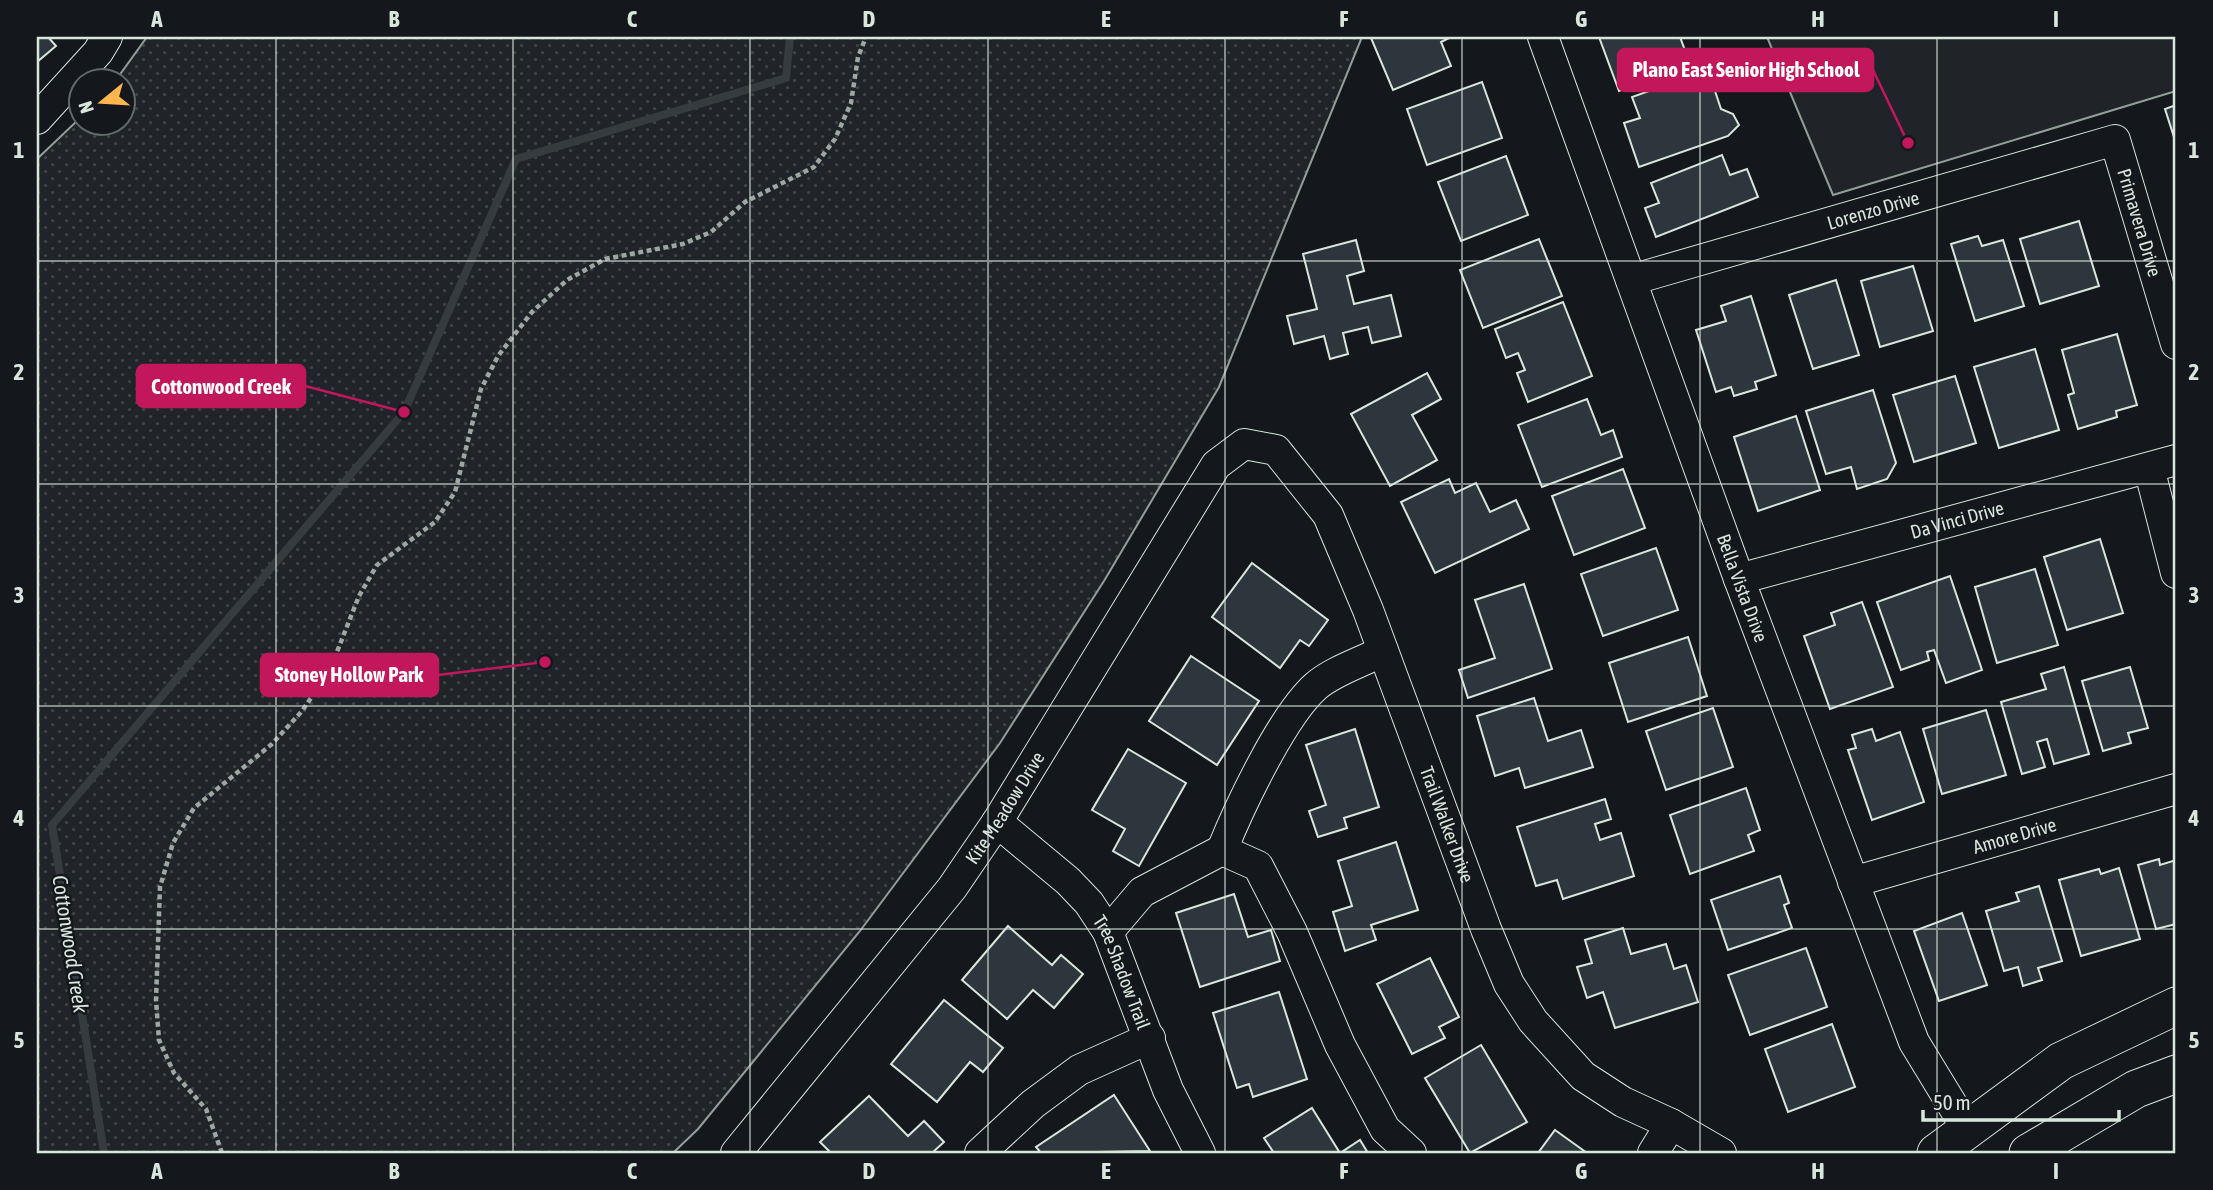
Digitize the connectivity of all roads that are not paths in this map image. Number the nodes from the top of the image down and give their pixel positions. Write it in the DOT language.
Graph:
graph roads {
  1 [pos="107,37"];
  2 [pos="1543,37"];
  3 [pos="37,119"];
  4 [pos="2115,140"];
  5 [pos="1631,280"];
  6 [pos="2176,344"];
  7 [pos="1244,444"];
  8 [pos="2162,464"];
  9 [pos="2176,573"];
  10 [pos="1739,579"];
  11 [pos="1383,651"];
  12 [pos="2176,789"];
  13 [pos="998,822"];
  14 [pos="1222,850"];
  15 [pos="1853,882"];
  16 [pos="1108,932"];
  17 [pos="2176,1006"];
  18 [pos="1150,1038"];
  19 [pos="2176,1074"];
  20 [pos="1671,1124"];
  21 [pos="1967,1129"];
  22 [pos="736,1153"];
  23 [pos="980,1153"];
  24 [pos="1200,1153"];
  25 [pos="1410,1153"];
  26 [pos="1653,1153"];
  27 [pos="1721,1153"];
  28 [pos="1936,1153"];
  29 [pos="2028,1153"];
  1 -- 3 [label="street"];
  2 -- 5 [label="street, Bella Vista Drive"];
  4 -- 5 [label="street, Lorenzo Drive"];
  4 -- 6 [label="street, Primavera Drive"];
  5 -- 10 [label="street, Bella Vista Drive"];
  7 -- 11 [label="street, Trail Walker Drive"];
  7 -- 13 [label="street, Kite Meadow Drive"];
  8 -- 9 [label="street"];
  8 -- 10 [label="street, Da Vinci Drive"];
  10 -- 15 [label="street, Bella Vista Drive"];
  11 -- 14 [label="street"];
  11 -- 20 [label="street, Trail Walker Drive"];
  12 -- 15 [label="street, Amore Drive"];
  13 -- 16 [label="street, Tree Shadow Trail"];
  13 -- 22 [label="street, Kite Meadow Drive"];
  14 -- 16 [label="street"];
  14 -- 25 [label="street"];
  15 -- 21 [label="street, Bella Vista Drive"];
  16 -- 18 [label="street, Tree Shadow Trail"];
  17 -- 21 [label="main road"];
  18 -- 23 [label="street"];
  18 -- 24 [label="street, Tree Shadow Trail"];
  19 -- 29 [label="main road"];
  20 -- 26 [label="street"];
  20 -- 27 [label="street, Trail Walker Drive"];
  21 -- 28 [label="main road"];
}
